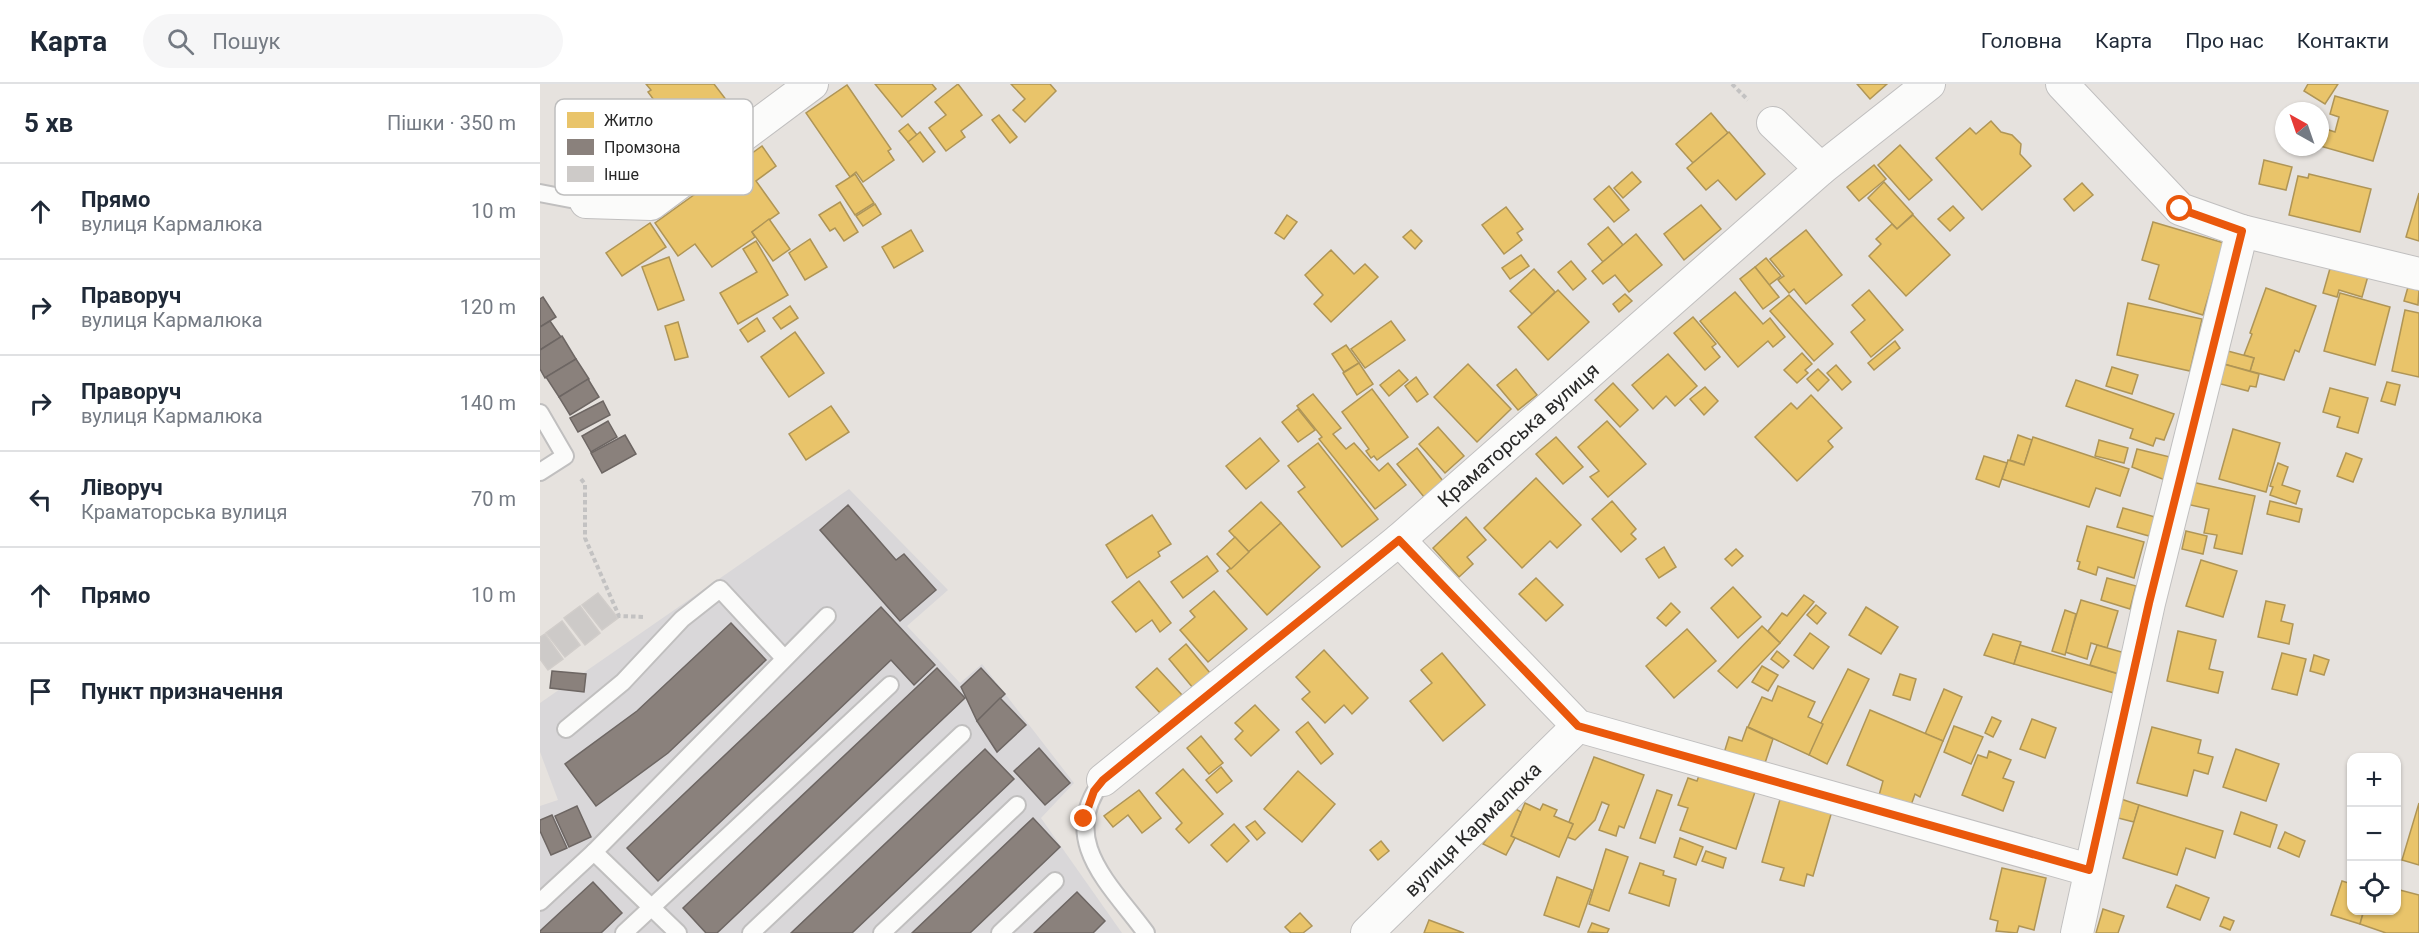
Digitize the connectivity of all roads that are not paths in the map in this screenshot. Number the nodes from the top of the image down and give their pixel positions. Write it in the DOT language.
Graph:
graph roads {
  1 [pos="812,84"];
  2 [pos="1929,84"];
  3 [pos="2062,84"];
  4 [pos="1773,123"];
  5 [pos="753,128"];
  6 [pos="1821,169"];
  7 [pos="540,193"];
  8 [pos="663,195"];
  9 [pos="586,202"];
  10 [pos="2242,231"];
  11 [pos="2419,274"];
  12 [pos="540,413"];
  13 [pos="540,472"];
  14 [pos="1399,540"];
  15 [pos="827,616"];
  16 [pos="784,658"];
  17 [pos="890,685"];
  18 [pos="1578,726"];
  19 [pos="566,729"];
  20 [pos="962,734"];
  21 [pos="1103,780"];
  22 [pos="1017,804"];
  23 [pos="594,852"];
  24 [pos="2089,870"];
  25 [pos="1055,881"];
  26 [pos="540,902"];
  27 [pos="651,908"];
  28 [pos="624,933"];
  29 [pos="678,933"];
  30 [pos="751,933"];
  31 [pos="882,933"];
  32 [pos="1000,933"];
  33 [pos="1146,933"];
  34 [pos="1367,933"];
  35 [pos="2077,933"];
  1 -- 5 [label="street"];
  2 -- 6 [label="street, Краматорська вулиця"];
  3 -- 10 [label="street"];
  4 -- 6 [label="street"];
  6 -- 14 [label="street, Краматорська вулиця"];
  7 -- 9 [label="lane"];
  8 -- 9 [label="street"];
  10 -- 11 [label="street"];
  10 -- 24 [label="street"];
  12 -- 13 [label="lane"];
  14 -- 18 [label="street"];
  14 -- 21 [label="street, Краматорська вулиця"];
  15 -- 16 [label="lane"];
  16 -- 19 [label="lane"];
  16 -- 23 [label="lane"];
  17 -- 27 [label="lane"];
  18 -- 24 [label="street"];
  18 -- 34 [label="street, вулиця Кармалюка"];
  20 -- 30 [label="lane"];
  21 -- 33 [label="lane"];
  22 -- 31 [label="lane"];
  23 -- 26 [label="lane"];
  23 -- 27 [label="lane"];
  24 -- 35 [label="street"];
  25 -- 32 [label="lane"];
  27 -- 28 [label="lane"];
  27 -- 29 [label="lane"];
}
